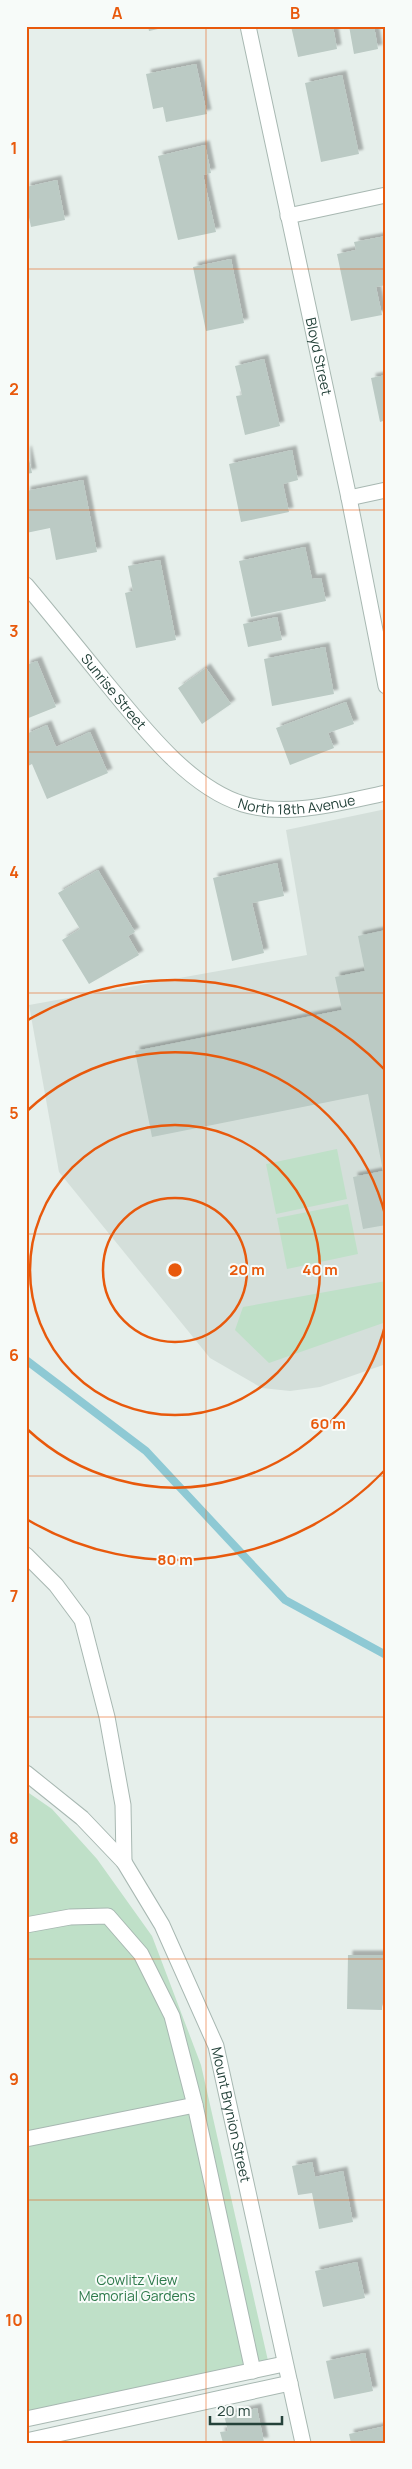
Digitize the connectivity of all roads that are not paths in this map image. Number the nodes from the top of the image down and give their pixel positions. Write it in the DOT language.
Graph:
graph roads {
  1 [pos="248,26"];
  2 [pos="386,194"];
  3 [pos="288,216"];
  4 [pos="386,490"];
  5 [pos="349,498"];
  6 [pos="26,585"];
  7 [pos="386,686"];
  8 [pos="211,788"];
  9 [pos="386,793"];
  10 [pos="26,1556"];
  11 [pos="26,1773"];
  12 [pos="124,1862"];
  13 [pos="26,1925"];
  14 [pos="195,2105"];
  15 [pos="26,2139"];
  16 [pos="284,2364"];
  17 [pos="253,2370"];
  18 [pos="290,2383"];
  19 [pos="26,2419"];
  20 [pos="26,2440"];
  21 [pos="303,2443"];
  1 -- 3 [label="street, Bloyd Street"];
  2 -- 3 [label="street"];
  3 -- 5 [label="street, Bloyd Street"];
  4 -- 5 [label="street"];
  5 -- 7 [label="street, Bloyd Street"];
  6 -- 8 [label="street, Sunrise Street"];
  8 -- 9 [label="street, North 18th Avenue"];
  10 -- 12 [label="street"];
  11 -- 12 [label="street, Mount Brynion Street"];
  12 -- 16 [label="street, Mount Brynion Street"];
  13 -- 14 [label="street"];
  14 -- 15 [label="street"];
  14 -- 17 [label="street"];
  16 -- 17 [label="street"];
  16 -- 18 [label="street, Mount Brynion Street"];
  17 -- 19 [label="street"];
  18 -- 20 [label="street"];
  18 -- 21 [label="street, Mount Brynion Street"];
}
